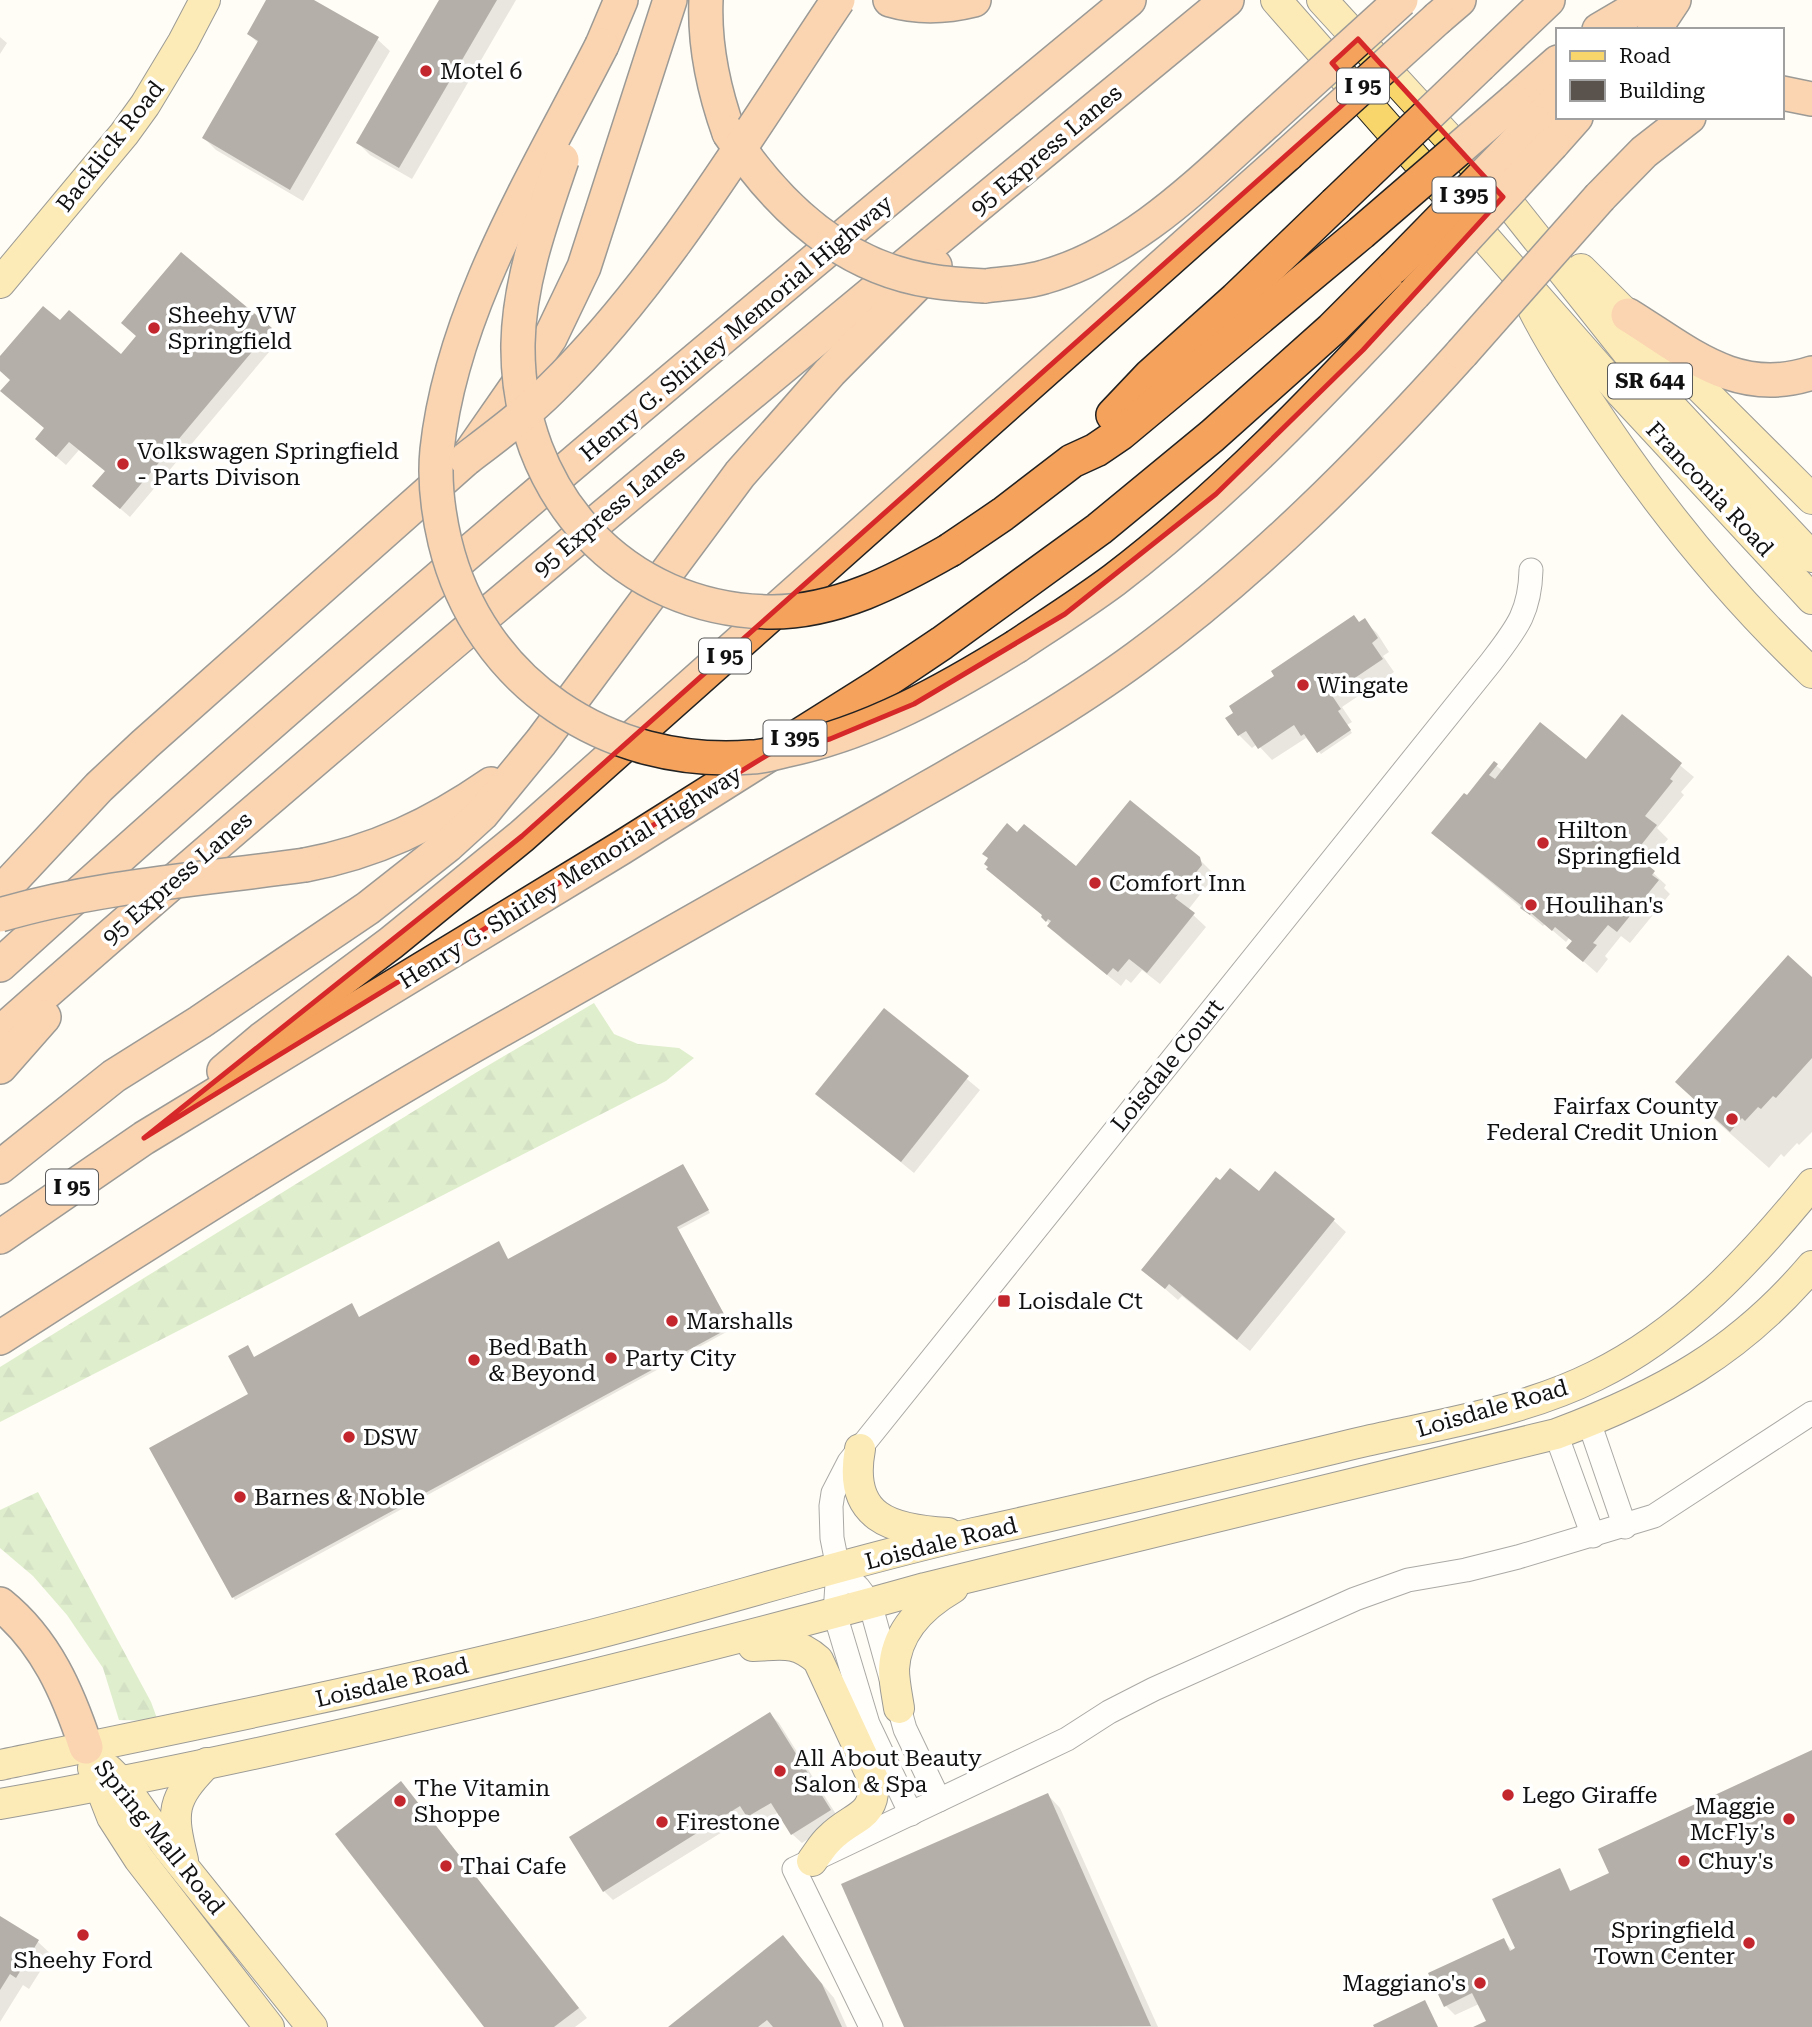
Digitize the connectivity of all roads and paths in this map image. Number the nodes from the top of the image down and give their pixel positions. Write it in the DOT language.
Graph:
graph roads {
  1 [pos="205,0"];
  2 [pos="621,0"];
  3 [pos="670,0"];
  4 [pos="706,0"];
  5 [pos="838,0"];
  6 [pos="890,0"];
  7 [pos="974,0"];
  8 [pos="1129,0"];
  9 [pos="1227,0"];
  10 [pos="1276,0"];
  11 [pos="1401,0"];
  12 [pos="1548,0"];
  13 [pos="1652,0"];
  14 [pos="1674,0"];
  15 [pos="1449,9"];
  16 [pos="1331,10"];
  17 [pos="1602,28"];
  18 [pos="1627,28"];
  19 [pos="1655,28"];
  20 [pos="602,45"];
  21 [pos="1556,67"];
  22 [pos="1784,93"];
  23 [pos="1812,99"];
  24 [pos="1556,101"];
  25 [pos="1559,119"];
  26 [pos="1686,119"];
  27 [pos="1534,122"];
  28 [pos="1075,125"];
  29 [pos="1511,206"];
  30 [pos="1511,265"];
  31 [pos="0,283"];
  32 [pos="1628,315"];
  33 [pos="1812,373"];
  34 [pos="466,459"];
  35 [pos="1072,461"];
  36 [pos="1812,499"];
  37 [pos="1812,557"];
  38 [pos="1531,570"];
  39 [pos="1812,599"];
  40 [pos="1812,673"];
  41 [pos="541,741"];
  42 [pos="0,893"];
  43 [pos="144,906"];
  44 [pos="0,915"];
  45 [pos="0,965"];
  46 [pos="0,1033"];
  47 [pos="0,1067"];
  48 [pos="144,1138"];
  49 [pos="0,1167"];
  50 [pos="1812,1184"];
  51 [pos="0,1237"];
  52 [pos="1812,1266"];
  53 [pos="0,1338"];
  54 [pos="1812,1413"];
  55 [pos="1589,1422"];
  56 [pos="1556,1434"];
  57 [pos="860,1449"];
  58 [pos="1625,1527"];
  59 [pos="969,1535"];
  60 [pos="1593,1536"];
  61 [pos="838,1568"];
  62 [pos="977,1575"];
  63 [pos="870,1603"];
  64 [pos="0,1604"];
  65 [pos="835,1614"];
  66 [pos="673,1654"];
  67 [pos="899,1707"];
  68 [pos="86,1747"];
  69 [pos="207,1763"];
  70 [pos="0,1765"];
  71 [pos="110,1784"];
  72 [pos="939,1800"];
  73 [pos="0,1804"];
  74 [pos="911,1814"];
  75 [pos="812,1861"];
  76 [pos="185,1868"];
  77 [pos="270,2027"];
  78 [pos="312,2027"];
  79 [pos="871,2027"];
  1 -- 31 [label="main road, Backlick Road"];
  2 -- 20 [label="highway"];
  3 -- 34 [label="highway, bridge"];
  4 -- 11 [label="highway, bridge"];
  5 -- 34 [label="highway, bridge"];
  6 -- 7 [label="highway"];
  8 -- 45 [label="highway, Henry G. Shirley Memorial Highway"];
  9 -- 28 [label="highway, 95 Express Lanes"];
  10 -- 30 [label="main road, Franconia Road / SR 644"];
  12 -- 35 [label="highway, bridge"];
  13 -- 17 [label="highway"];
  13 -- 18 [label="highway"];
  14 -- 19 [label="highway"];
  15 -- 48 [label="highway, I 95, bridge"];
  16 -- 29 [label="main road, Franconia Road / SR 644"];
  20 -- 27 [label="highway, bridge"];
  20 -- 35 [label="highway, bridge"];
  21 -- 27 [label="highway"];
  22 -- 23 [label="highway"];
  24 -- 27 [label="highway, Henry G. Shirley Memorial Highway / I 395"];
  25 -- 27 [label="highway"];
  26 -- 53 [label="highway, bridge"];
  27 -- 35 [label="highway, bridge"];
  27 -- 48 [label="highway, Henry G. Shirley Memorial Highway / I 395, bridge"];
  28 -- 41 [label="highway"];
  28 -- 43 [label="highway, 95 Express Lanes"];
  29 -- 32 [label="main road"];
  29 -- 37 [label="main road, Franconia Road / SR 644"];
  30 -- 39 [label="main road, Franconia Road / SR 644"];
  30 -- 40 [label="main road"];
  32 -- 33 [label="highway"];
  32 -- 36 [label="main road"];
  34 -- 42 [label="highway"];
  38 -- 57 [label="street, Loisdale Court"];
  41 -- 44 [label="highway, bridge"];
  41 -- 49 [label="highway"];
  43 -- 46 [label="highway, 95 Express Lanes"];
  43 -- 47 [label="highway"];
  48 -- 51 [label="highway, Henry G. Shirley Memorial Highway / I 95"];
  50 -- 59 [label="main road, Loisdale Road"];
  52 -- 55 [label="main road, Loisdale Road"];
  54 -- 58 [label="street"];
  55 -- 56 [label="main road, Loisdale Road"];
  55 -- 58 [label="street"];
  56 -- 60 [label="street"];
  56 -- 62 [label="main road, Loisdale Road"];
  57 -- 59 [label="main road"];
  57 -- 61 [label="street, Loisdale Court"];
  58 -- 60 [label="street"];
  59 -- 61 [label="main road, Loisdale Road"];
  60 -- 72 [label="street"];
  61 -- 63 [label="street"];
  61 -- 65 [label="street, Loisdale Court"];
  61 -- 68 [label="main road, Loisdale Road"];
  62 -- 63 [label="main road, Loisdale Road"];
  62 -- 67 [label="main road"];
  63 -- 65 [label="main road, Loisdale Road"];
  63 -- 67 [label="street"];
  64 -- 68 [label="highway"];
  65 -- 66 [label="main road, Loisdale Road"];
  65 -- 74 [label="street"];
  66 -- 69 [label="main road, Loisdale Road"];
  66 -- 75 [label="main road"];
  67 -- 72 [label="street"];
  68 -- 70 [label="main road, Loisdale Road"];
  68 -- 71 [label="main road, Spring Mall Road"];
  69 -- 71 [label="main road, Loisdale Road"];
  69 -- 76 [label="main road"];
  71 -- 73 [label="main road, Loisdale Road"];
  71 -- 76 [label="main road, Spring Mall Road"];
  71 -- 77 [label="main road, Spring Mall Road"];
  72 -- 74 [label="street"];
  74 -- 75 [label="street"];
  75 -- 79 [label="street"];
  76 -- 78 [label="main road, Spring Mall Road"];
}
